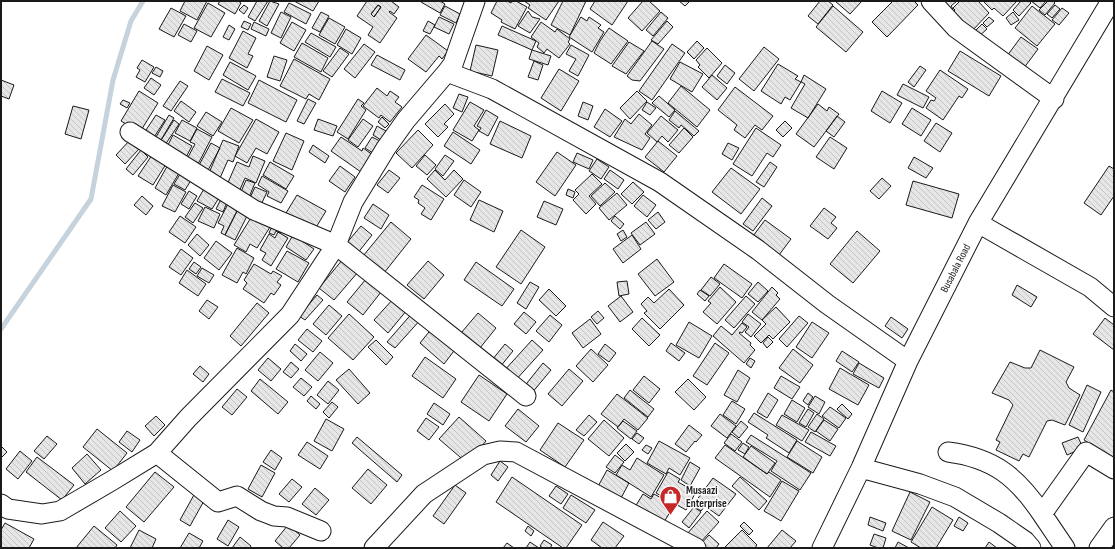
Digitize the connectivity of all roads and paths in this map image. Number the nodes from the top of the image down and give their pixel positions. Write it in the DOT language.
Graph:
graph roads {
  1 [pos="475,1"];
  2 [pos="931,1"];
  3 [pos="1112,5"];
  4 [pos="447,72"];
  5 [pos="1054,98"];
  6 [pos="130,132"];
  7 [pos="978,223"];
  8 [pos="336,245"];
  9 [pos="1114,307"];
  10 [pos="908,361"];
  11 [pos="526,396"];
  12 [pos="948,452"];
  13 [pos="157,453"];
  14 [pos="861,468"];
  15 [pos="1114,469"];
  16 [pos="3,512"];
  17 [pos="1042,514"];
  18 [pos="1114,527"];
  19 [pos="321,531"];
  20 [pos="374,548"];
  21 [pos="696,548"];
  22 [pos="822,548"];
  23 [pos="1031,548"];
  24 [pos="1065,548"];
  25 [pos="1099,548"];
  1 -- 4 [label="street"];
  2 -- 5 [label="street"];
  3 -- 5 [label="street, Busabala Road"];
  4 -- 8 [label="street"];
  4 -- 10 [label="street"];
  5 -- 7 [label="street, Busabala Road"];
  6 -- 8 [label="street"];
  7 -- 9 [label="street"];
  7 -- 10 [label="street, Busabala Road"];
  8 -- 11 [label="street"];
  8 -- 13 [label="street"];
  10 -- 14 [label="street, Busabala Road"];
  12 -- 17 [label="street"];
  13 -- 16 [label="street"];
  13 -- 19 [label="street"];
  14 -- 22 [label="street, Busabala Road"];
  14 -- 23 [label="street"];
  15 -- 17 [label="street"];
  17 -- 24 [label="street"];
  18 -- 25 [label="street"];
  20 -- 21 [label="street"];
}
